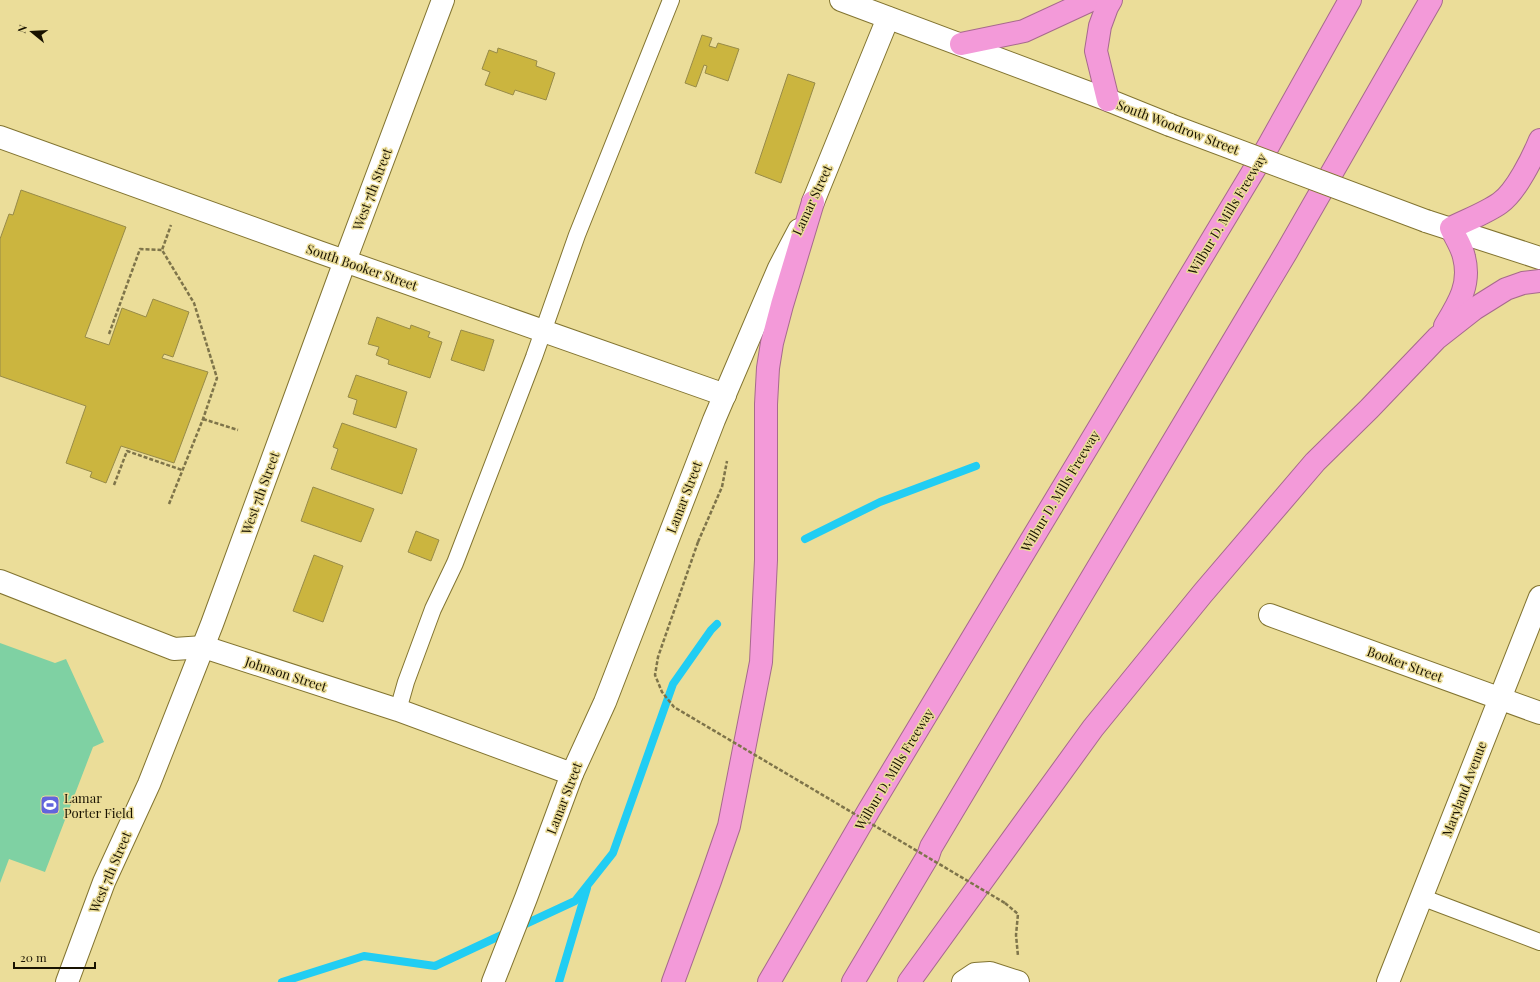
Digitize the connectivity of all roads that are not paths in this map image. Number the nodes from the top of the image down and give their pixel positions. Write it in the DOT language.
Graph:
graph roads {
  1 [pos="443,0"];
  2 [pos="671,0"];
  3 [pos="841,0"];
  4 [pos="1091,0"];
  5 [pos="1111,0"];
  6 [pos="1350,0"];
  7 [pos="1431,0"];
  8 [pos="888,18"];
  9 [pos="962,44"];
  10 [pos="1108,100"];
  11 [pos="0,137"];
  12 [pos="1540,140"];
  13 [pos="813,202"];
  14 [pos="1451,228"];
  15 [pos="1540,258"];
  16 [pos="345,261"];
  17 [pos="1540,280"];
  18 [pos="544,331"];
  19 [pos="1437,338"];
  20 [pos="725,395"];
  21 [pos="0,581"];
  22 [pos="1540,596"];
  23 [pos="1270,615"];
  24 [pos="204,647"];
  25 [pos="1500,699"];
  26 [pos="398,710"];
  27 [pos="1540,713"];
  28 [pos="572,774"];
  29 [pos="1421,898"];
  30 [pos="1540,942"];
  31 [pos="497,973"];
  32 [pos="969,978"];
  33 [pos="67,982"];
  34 [pos="673,982"];
  35 [pos="769,982"];
  36 [pos="853,982"];
  37 [pos="909,982"];
  38 [pos="1018,982"];
  39 [pos="1388,982"];
  1 -- 16 [label="street, West 7th Street"];
  2 -- 18 [label="lane"];
  3 -- 8 [label="street, South Woodrow Street"];
  4 -- 9 [label="highway"];
  5 -- 10 [label="highway"];
  6 -- 35 [label="highway, Wilbur D. Mills Freeway"];
  7 -- 36 [label="highway"];
  8 -- 9 [label="street, South Woodrow Street"];
  8 -- 13 [label="street, Lamar Street"];
  9 -- 10 [label="street, South Woodrow Street"];
  10 -- 14 [label="street, South Woodrow Street, bridge"];
  11 -- 16 [label="street, South Booker Street"];
  12 -- 14 [label="highway"];
  13 -- 20 [label="street, Lamar Street"];
  13 -- 34 [label="highway"];
  14 -- 15 [label="street, South Woodrow Street"];
  14 -- 19 [label="highway"];
  16 -- 18 [label="street, South Booker Street"];
  16 -- 24 [label="street, West 7th Street"];
  17 -- 19 [label="highway"];
  18 -- 20 [label="street, South Booker Street"];
  18 -- 26 [label="lane"];
  19 -- 37 [label="highway"];
  20 -- 28 [label="street, Lamar Street"];
  21 -- 24 [label="street, Johnson Street"];
  22 -- 25 [label="street, Maryland Avenue"];
  23 -- 25 [label="street, Booker Street"];
  24 -- 26 [label="street, Johnson Street"];
  24 -- 33 [label="street, West 7th Street"];
  25 -- 27 [label="street, Booker Street"];
  25 -- 29 [label="street, Maryland Avenue"];
  26 -- 28 [label="street, Johnson Street"];
  28 -- 31 [label="street, Lamar Street"];
  29 -- 30 [label="lane"];
  29 -- 39 [label="street, Maryland Avenue"];
  32 -- 38 [label="street"];
}
